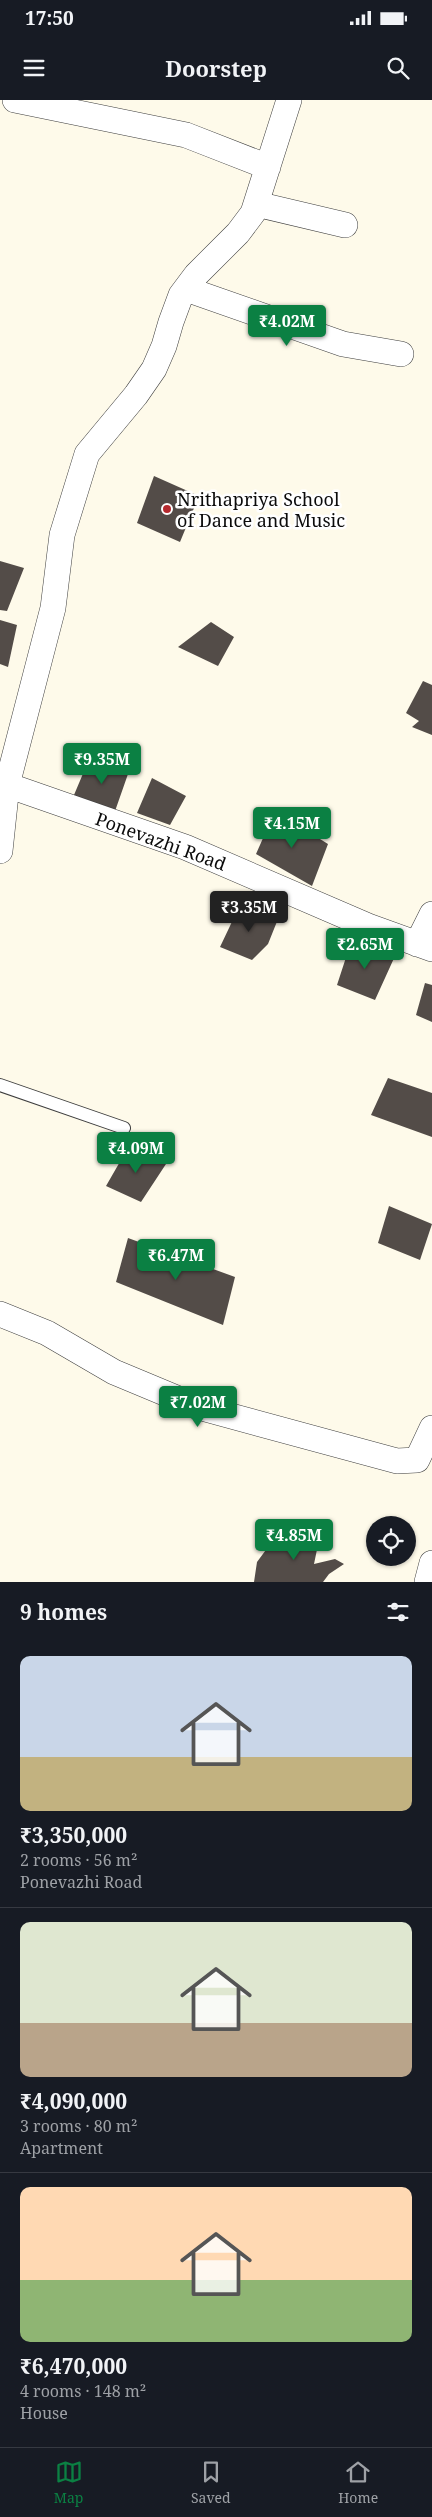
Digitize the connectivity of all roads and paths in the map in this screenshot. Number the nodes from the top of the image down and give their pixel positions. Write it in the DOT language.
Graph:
graph roads {
  1 [pos="16,100"];
  2 [pos="289,100"];
  3 [pos="268,167"];
  4 [pos="256,204"];
  5 [pos="345,225"];
  6 [pos="186,290"];
  7 [pos="401,354"];
  8 [pos="7,785"];
  9 [pos="0,851"];
  10 [pos="432,914"];
  11 [pos="425,946"];
  12 [pos="0,1085"];
  13 [pos="124,1128"];
  14 [pos="0,1314"];
  15 [pos="432,1428"];
  16 [pos="432,1563"];
  17 [pos="428,1582"];
  1 -- 3 [label="street"];
  2 -- 3 [label="street"];
  3 -- 4 [label="street"];
  4 -- 5 [label="street"];
  4 -- 6 [label="street"];
  6 -- 7 [label="street"];
  6 -- 8 [label="street"];
  8 -- 9 [label="street"];
  8 -- 11 [label="street, Ponevazhi Road"];
  10 -- 11 [label="street"];
  12 -- 13 [label="lane"];
  14 -- 15 [label="street"];
  16 -- 17 [label="street"];
}
